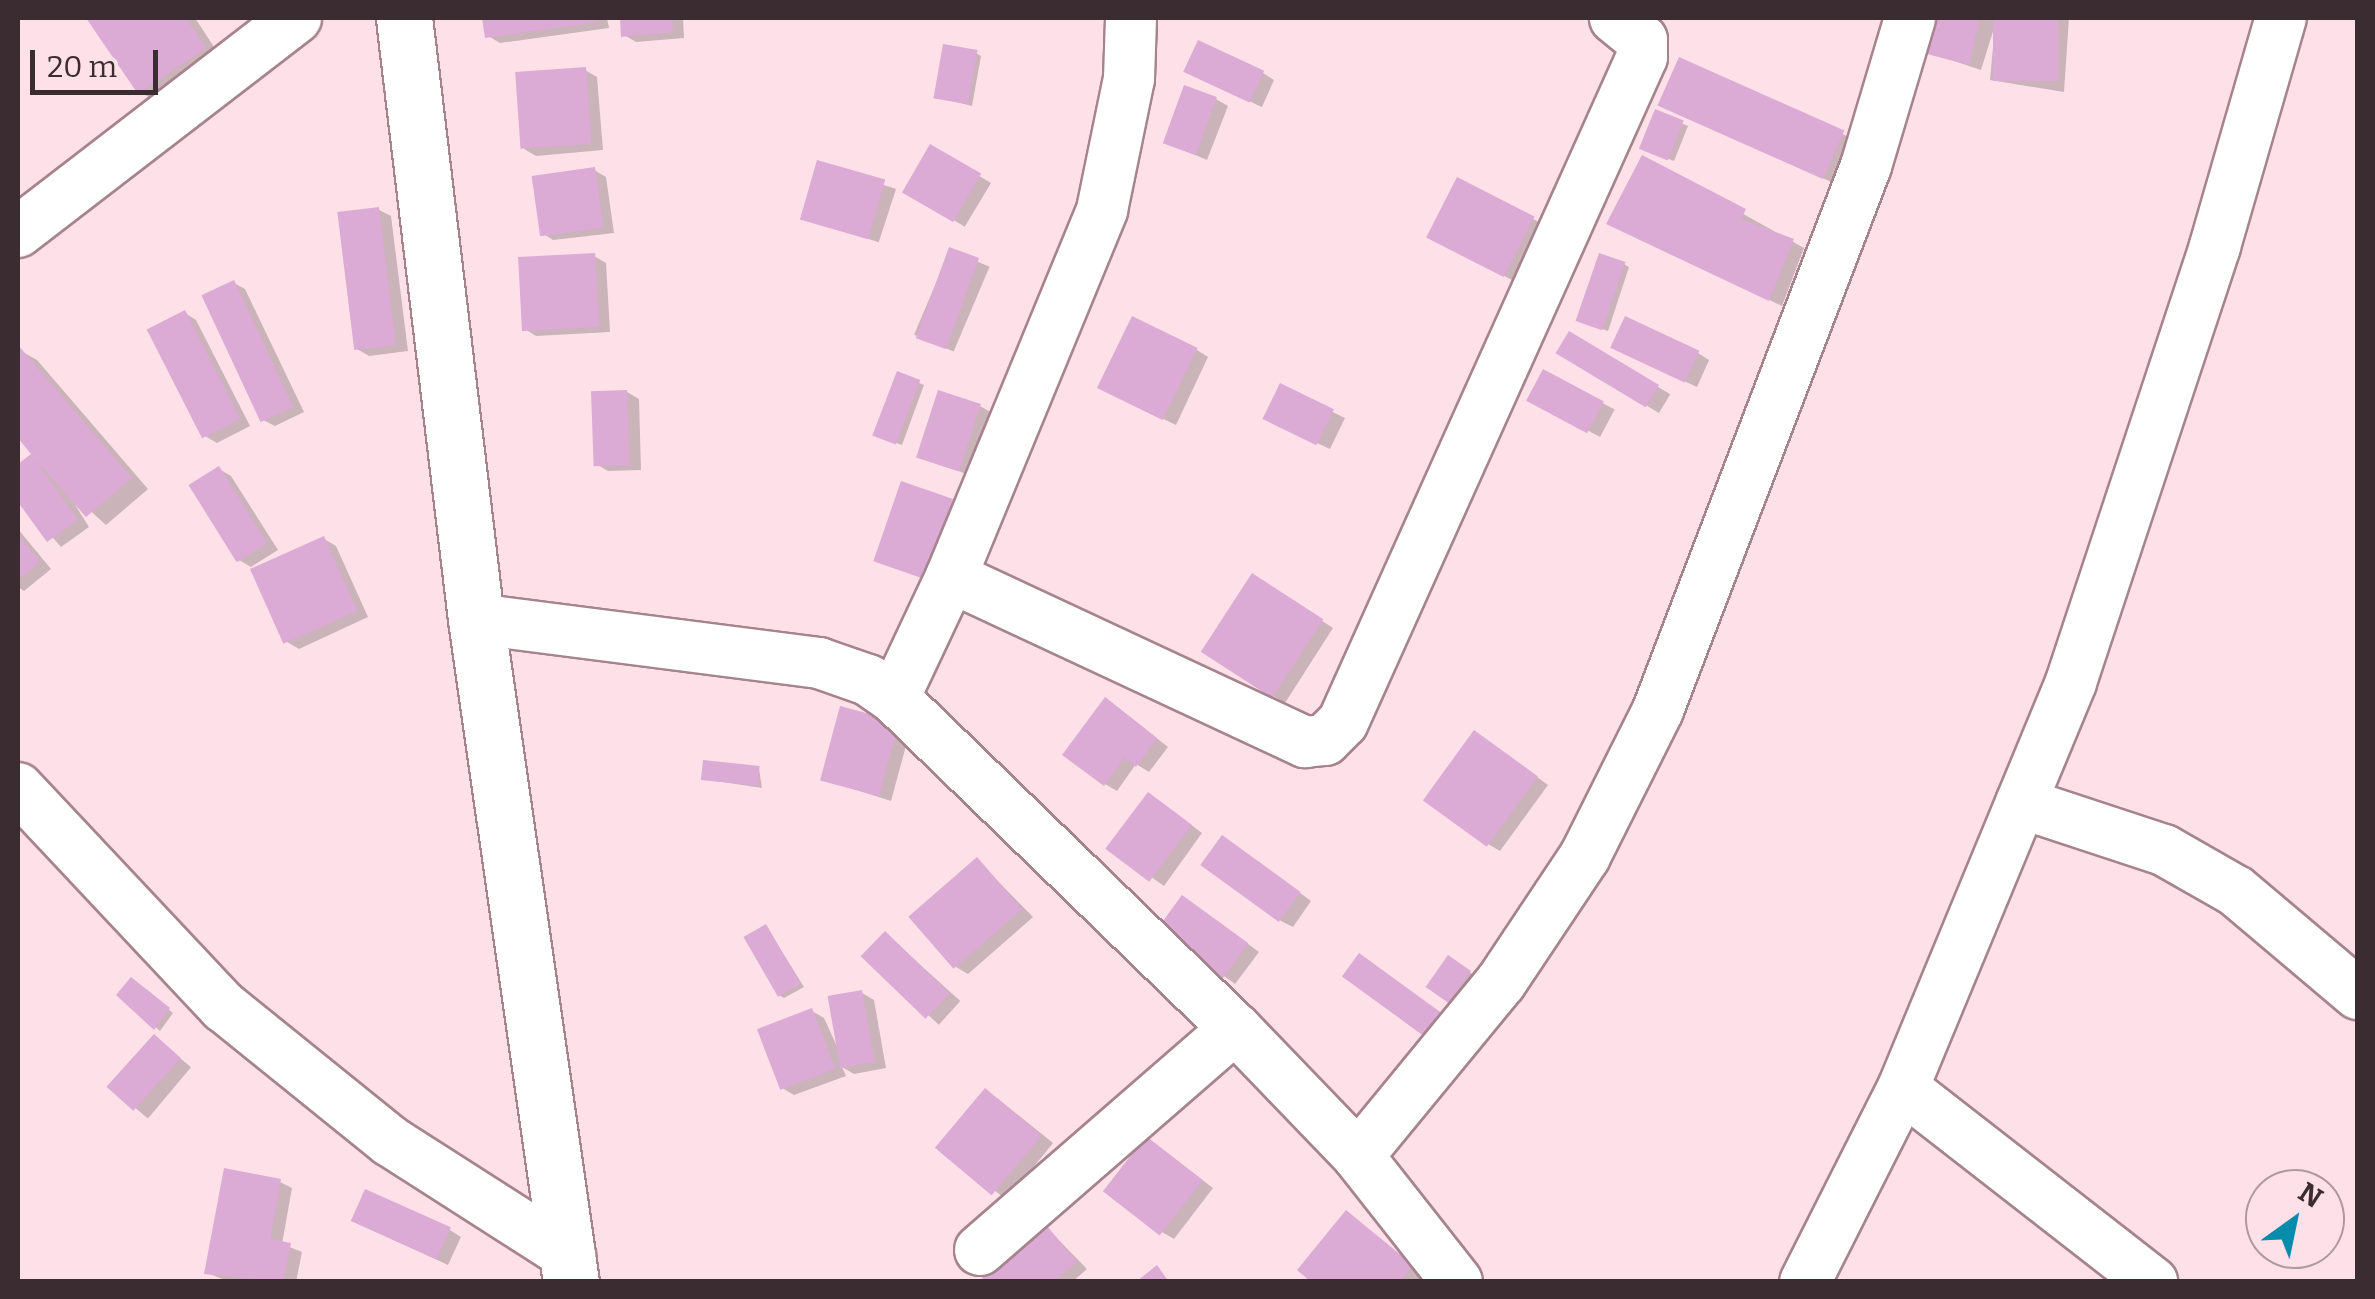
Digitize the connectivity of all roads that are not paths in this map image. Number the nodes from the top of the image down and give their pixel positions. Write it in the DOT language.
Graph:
graph roads {
  1 [pos="296,18"];
  2 [pos="404,18"];
  3 [pos="1131,18"];
  4 [pos="1615,18"];
  5 [pos="1910,18"];
  6 [pos="2280,18"];
  7 [pos="18,232"];
  8 [pos="951,577"];
  9 [pos="476,619"];
  10 [pos="894,698"];
  11 [pos="19,794"];
  12 [pos="2021,803"];
  13 [pos="2358,994"];
  14 [pos="1234,1028"];
  15 [pos="1903,1088"];
  16 [pos="1358,1156"];
  17 [pos="980,1250"];
  18 [pos="571,1269"];
  19 [pos="1449,1278"];
  20 [pos="1804,1282"];
  21 [pos="2152,1282"];
  1 -- 7 [label="street"];
  2 -- 9 [label="street"];
  3 -- 8 [label="street"];
  4 -- 8 [label="street"];
  5 -- 16 [label="street"];
  6 -- 12 [label="street"];
  8 -- 10 [label="street"];
  9 -- 10 [label="street"];
  9 -- 18 [label="street"];
  10 -- 14 [label="street"];
  11 -- 18 [label="street"];
  12 -- 13 [label="street"];
  12 -- 15 [label="street"];
  14 -- 16 [label="street"];
  14 -- 17 [label="street"];
  15 -- 20 [label="street"];
  15 -- 21 [label="street"];
  16 -- 19 [label="street"];
}
